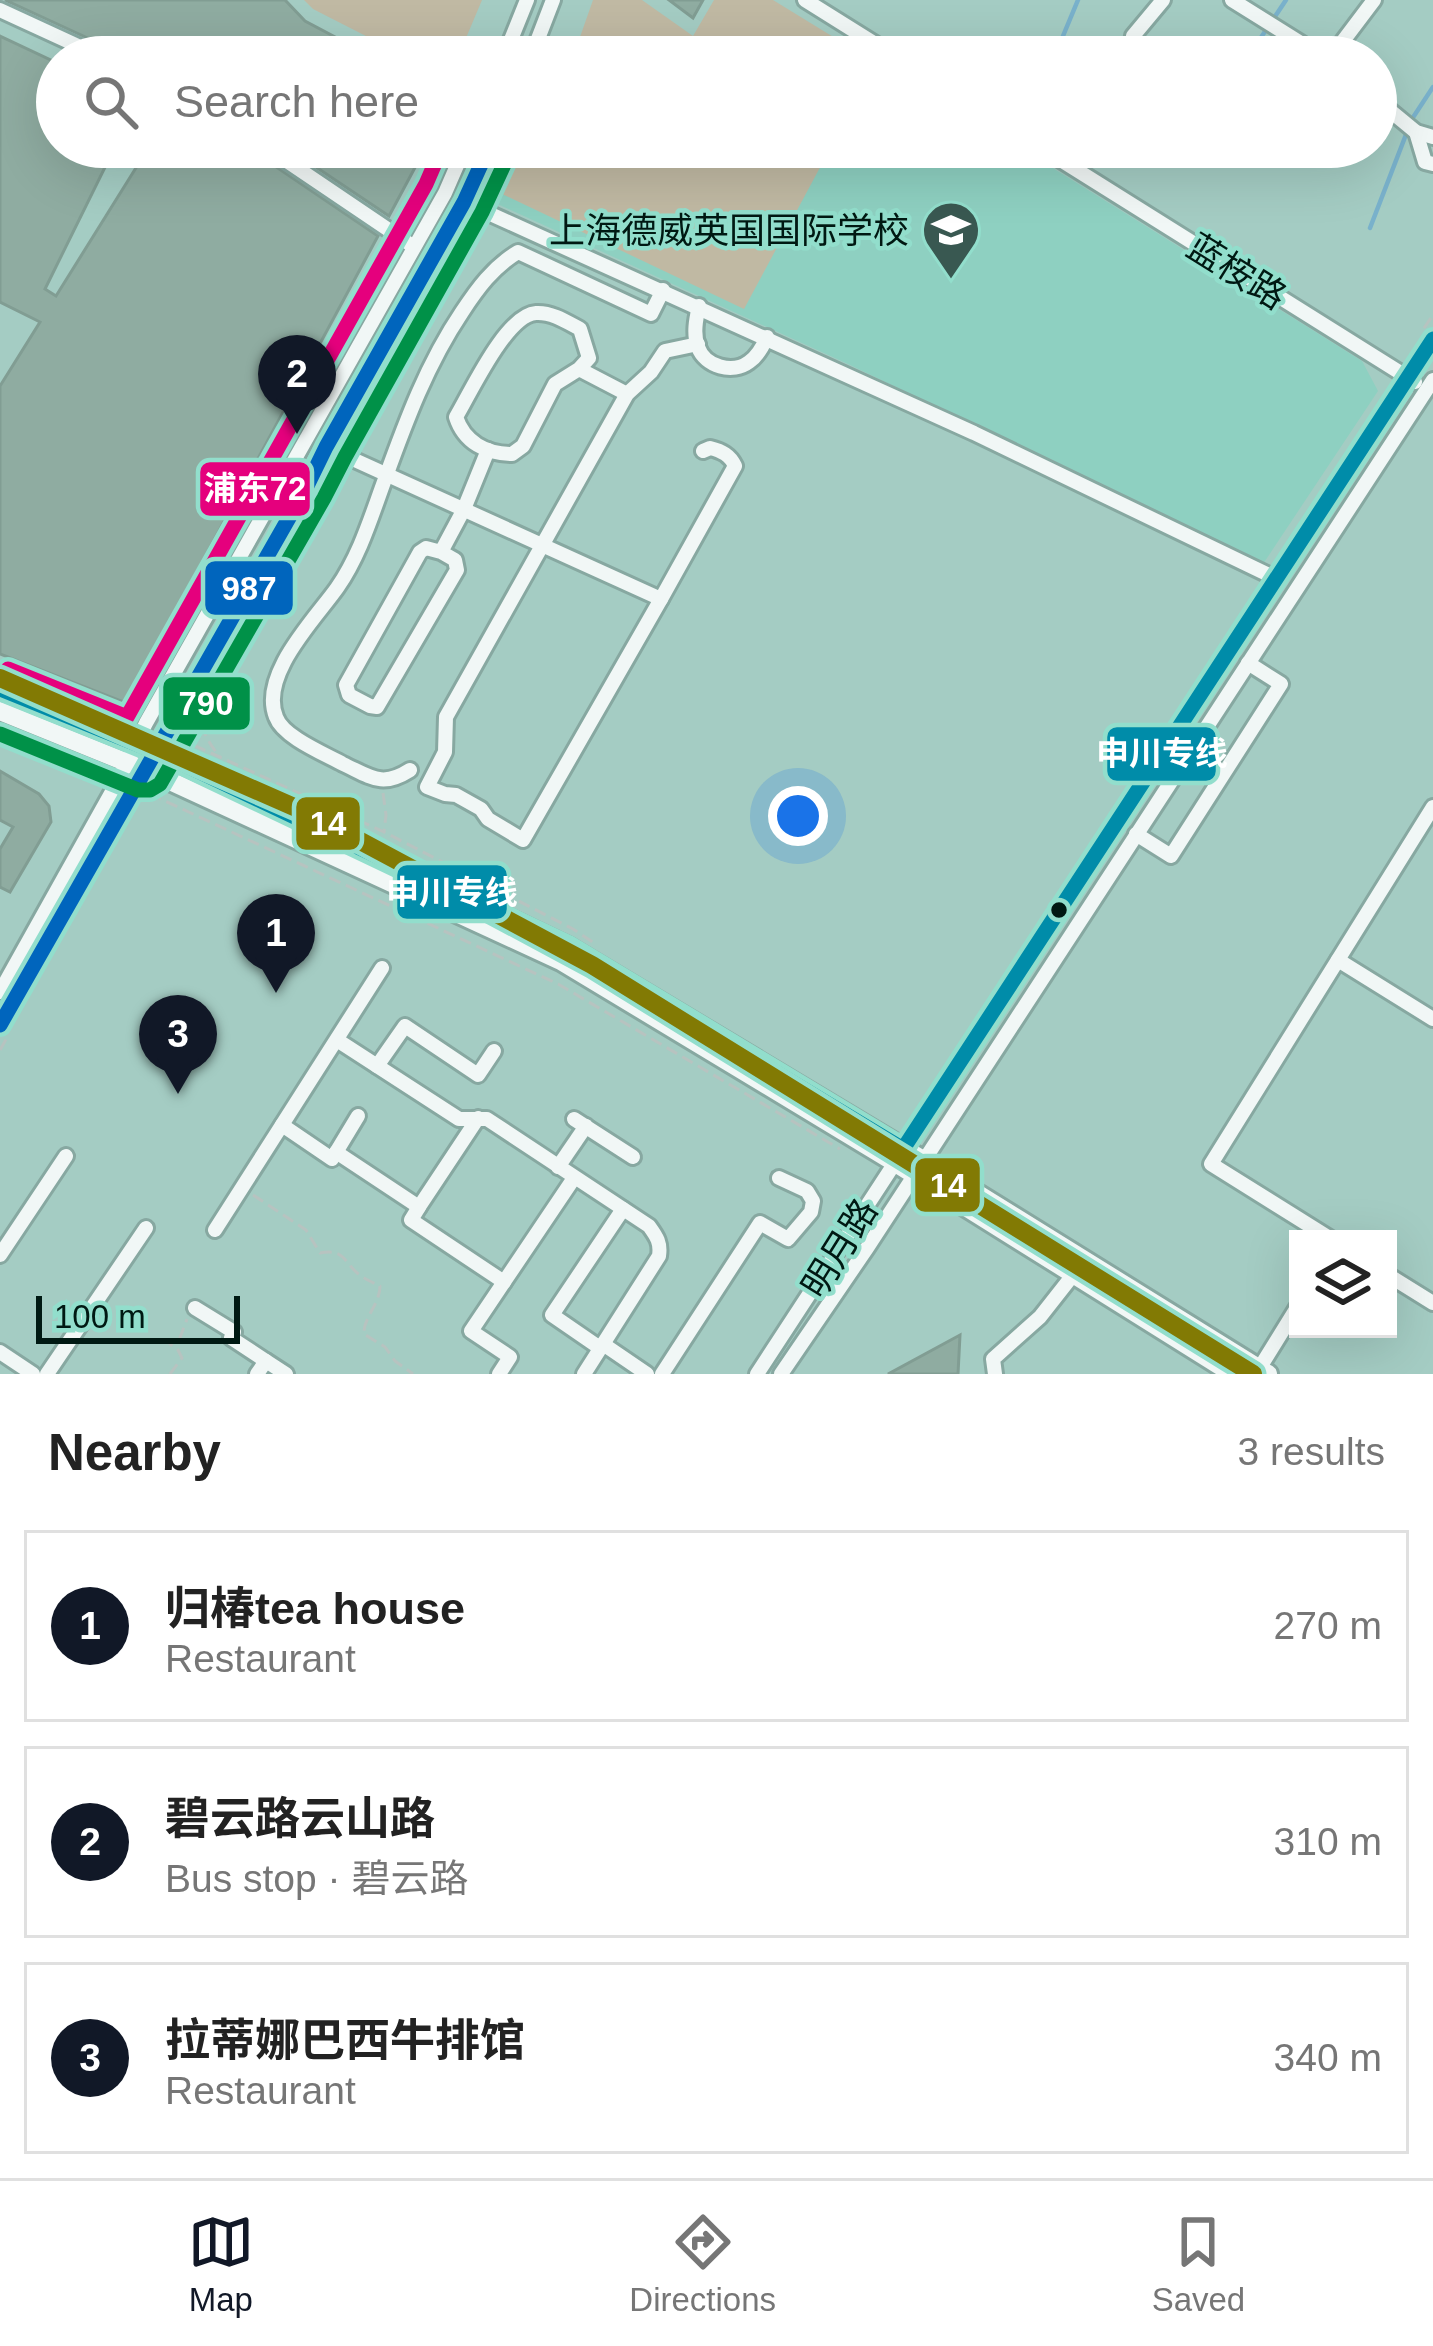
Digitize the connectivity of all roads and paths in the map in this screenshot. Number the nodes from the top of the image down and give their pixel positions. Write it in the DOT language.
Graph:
graph roads {
  1 [pos="527,0"];
  2 [pos="553,0"];
  3 [pos="806,0"];
  4 [pos="1163,0"];
  5 [pos="1232,0"];
  6 [pos="1374,0"];
  7 [pos="0,10"];
  8 [pos="56,36"];
  9 [pos="512,36"];
  10 [pos="539,36"];
  11 [pos="863,36"];
  12 [pos="1133,36"];
  13 [pos="1292,36"];
  14 [pos="1344,36"];
  15 [pos="1397,117"];
  16 [pos="1414,131"];
  17 [pos="1433,137"];
  18 [pos="1433,164"];
  19 [pos="297,168"];
  20 [pos="456,168"];
  21 [pos="479,168"];
  22 [pos="1074,168"];
  23 [pos="464,202"];
  24 [pos="524,229"];
  25 [pos="414,247"];
  26 [pos="518,252"];
  27 [pos="663,290"];
  28 [pos="699,306"];
  29 [pos="767,337"];
  30 [pos="1433,339"];
  31 [pos="698,344"];
  32 [pos="579,369"];
  33 [pos="1409,378"];
  34 [pos="1431,389"];
  35 [pos="627,394"];
  36 [pos="326,447"];
  37 [pos="488,450"];
  38 [pos="704,452"];
  39 [pos="387,475"];
  40 [pos="464,509"];
  41 [pos="542,545"];
  42 [pos="441,552"];
  43 [pos="1276,579"];
  44 [pos="661,598"];
  45 [pos="1248,663"];
  46 [pos="0,689"];
  47 [pos="198,699"];
  48 [pos="0,710"];
  49 [pos="21,738"];
  50 [pos="136,743"];
  51 [pos="156,752"];
  52 [pos="223,760"];
  53 [pos="410,770"];
  54 [pos="131,775"];
  55 [pos="378,780"];
  56 [pos="1433,807"];
  57 [pos="384,832"];
  58 [pos="1136,834"];
  59 [pos="1338,960"];
  60 [pos="382,968"];
  61 [pos="0,992"];
  62 [pos="1433,1019"];
  63 [pos="0,1025"];
  64 [pos="337,1040"];
  65 [pos="494,1051"];
  66 [pos="377,1066"];
  67 [pos="358,1116"];
  68 [pos="478,1118"];
  69 [pos="282,1125"];
  70 [pos="336,1152"];
  71 [pos="898,1155"];
  72 [pos="66,1156"];
  73 [pos="633,1157"];
  74 [pos="854,1158"];
  75 [pos="558,1167"];
  76 [pos="913,1175"];
  77 [pos="574,1178"];
  78 [pos="778,1178"];
  79 [pos="242,1188"];
  80 [pos="419,1207"];
  81 [pos="622,1209"];
  82 [pos="951,1217"];
  83 [pos="146,1228"];
  84 [pos="215,1230"];
  85 [pos="1316,1230"];
  86 [pos="0,1255"];
  87 [pos="1073,1275"];
  88 [pos="1397,1281"];
  89 [pos="504,1282"];
  90 [pos="1433,1303"];
  91 [pos="195,1308"];
  92 [pos="1289,1323"];
  93 [pos="602,1346"];
  94 [pos="0,1352"];
  95 [pos="262,1367"];
  96 [pos="1264,1371"];
  97 [pos="33,1374"];
  98 [pos="46,1374"];
  99 [pos="170,1374"];
  100 [pos="286,1374"];
  101 [pos="413,1374"];
  102 [pos="499,1374"];
  103 [pos="584,1374"];
  104 [pos="647,1374"];
  105 [pos="662,1374"];
  106 [pos="757,1374"];
  107 [pos="781,1374"];
  108 [pos="994,1374"];
  109 [pos="1232,1374"];
  1 -- 9 [label="street"];
  2 -- 10 [label="street"];
  3 -- 11 [label="street"];
  4 -- 12 [label="street"];
  5 -- 13 [label="street"];
  6 -- 14 [label="street"];
  7 -- 8 [label="street"];
  15 -- 16 [label="street"];
  16 -- 17 [label="street"];
  16 -- 18 [label="street"];
  19 -- 25 [label="street"];
  20 -- 25 [label="street"];
  21 -- 23 [label="street"];
  22 -- 33 [label="street, 蓝桉路"];
  23 -- 24 [label="street"];
  23 -- 36 [label="street"];
  24 -- 26 [label="street"];
  24 -- 27 [label="street"];
  25 -- 50 [label="street"];
  26 -- 27 [label="street"];
  26 -- 39 [label="street"];
  27 -- 28 [label="street"];
  28 -- 29 [label="street"];
  28 -- 31 [label="street"];
  29 -- 31 [label="street"];
  29 -- 43 [label="street"];
  30 -- 33 [label="street, 明月路"];
  31 -- 35 [label="street"];
  32 -- 35 [label="street"];
  32 -- 37 [label="street"];
  32 -- 37 [label="street"];
  33 -- 34 [label="street, 蓝桉路"];
  33 -- 43 [label="street, 明月路"];
  34 -- 45 [label="street, 明月路"];
  35 -- 41 [label="street"];
  36 -- 39 [label="street"];
  36 -- 51 [label="street"];
  37 -- 40 [label="street"];
  38 -- 44 [label="street"];
  39 -- 40 [label="street"];
  39 -- 55 [label="street"];
  40 -- 41 [label="street"];
  40 -- 42 [label="street"];
  41 -- 44 [label="street"];
  41 -- 44 [label="street"];
  42 -- 42 [label="street"];
  43 -- 71 [label="street, 明月路"];
  45 -- 58 [label="street, 明月路"];
  45 -- 58 [label="street"];
  46 -- 50 [label="main road"];
  47 -- 52 [label="path"];
  48 -- 54 [label="main road"];
  49 -- 54 [label="path"];
  50 -- 51 [label="main road"];
  50 -- 54 [label="street"];
  51 -- 54 [label="street"];
  51 -- 71 [label="main road"];
  53 -- 55 [label="street"];
  54 -- 61 [label="street"];
  54 -- 63 [label="street"];
  54 -- 71 [label="main road"];
  54 -- 74 [label="path"];
  55 -- 57 [label="path"];
  56 -- 59 [label="street"];
  58 -- 76 [label="street, 明月路"];
  59 -- 62 [label="street"];
  59 -- 85 [label="street"];
  60 -- 64 [label="street"];
  64 -- 66 [label="street"];
  64 -- 69 [label="street"];
  65 -- 66 [label="street"];
  66 -- 68 [label="street"];
  67 -- 70 [label="street"];
  68 -- 75 [label="street"];
  68 -- 80 [label="street"];
  69 -- 70 [label="street"];
  69 -- 79 [label="street"];
  70 -- 80 [label="street"];
  71 -- 76 [label="main road"];
  71 -- 106 [label="street, 明月路"];
  72 -- 86 [label="street"];
  73 -- 75 [label="street"];
  75 -- 77 [label="street"];
  76 -- 82 [label="path"];
  76 -- 87 [label="main road"];
  76 -- 96 [label="main road"];
  76 -- 107 [label="street, 明月路"];
  77 -- 81 [label="street"];
  77 -- 89 [label="street"];
  78 -- 105 [label="street"];
  79 -- 84 [label="street"];
  79 -- 101 [label="path"];
  80 -- 89 [label="street"];
  81 -- 93 [label="street"];
  81 -- 93 [label="street"];
  83 -- 98 [label="street"];
  87 -- 108 [label="street"];
  87 -- 109 [label="main road"];
  88 -- 90 [label="street"];
  89 -- 102 [label="street"];
  91 -- 95 [label="street"];
  91 -- 99 [label="path"];
  92 -- 96 [label="street"];
  93 -- 103 [label="street"];
  93 -- 104 [label="street"];
  94 -- 97 [label="street"];
  95 -- 100 [label="street"];
}
